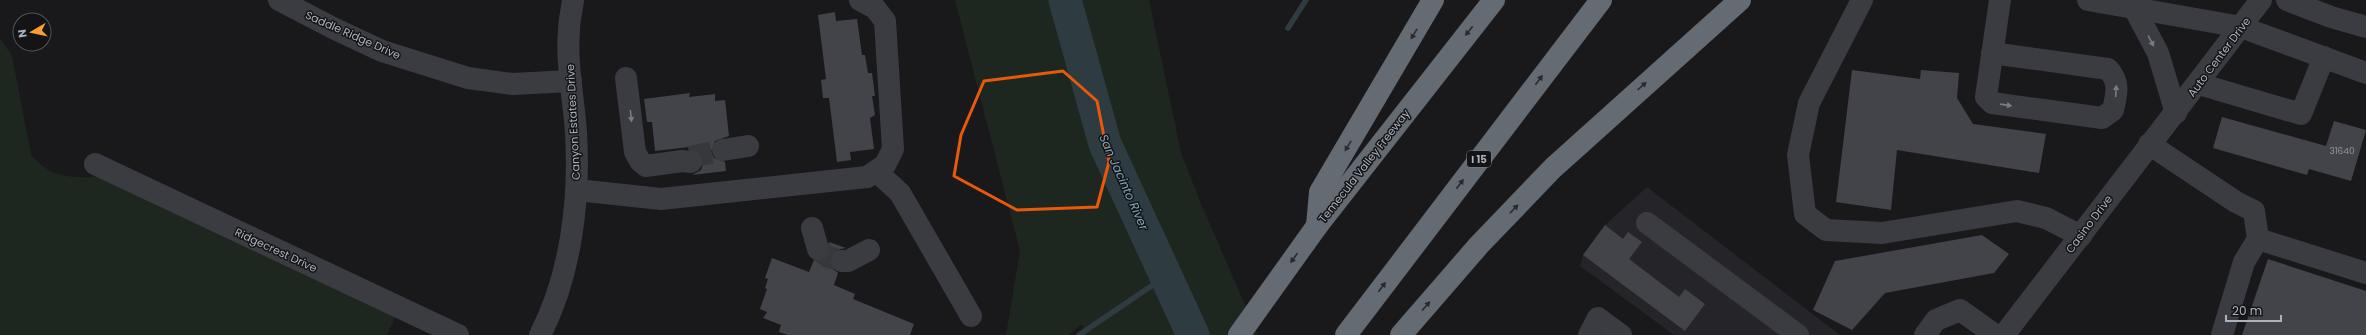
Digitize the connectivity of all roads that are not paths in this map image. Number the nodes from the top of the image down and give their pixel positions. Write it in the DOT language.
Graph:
graph roads {
  1 [pos="279,0"];
  2 [pos="573,0"];
  3 [pos="860,0"];
  4 [pos="1434,0"];
  5 [pos="1494,0"];
  6 [pos="1601,0"];
  7 [pos="1740,0"];
  8 [pos="1862,0"];
  9 [pos="2000,0"];
  10 [pos="2088,0"];
  11 [pos="2262,0"];
  12 [pos="2287,0"];
  13 [pos="2133,6"];
  14 [pos="2241,27"];
  15 [pos="2366,27"];
  16 [pos="1992,53"];
  17 [pos="2324,57"];
  18 [pos="2366,73"];
  19 [pos="626,78"];
  20 [pos="571,82"];
  21 [pos="2199,84"];
  22 [pos="2176,113"];
  23 [pos="2149,144"];
  24 [pos="749,151"];
  25 [pos="724,155"];
  26 [pos="688,160"];
  27 [pos="95,164"];
  28 [pos="876,171"];
  29 [pos="577,190"];
  30 [pos="1647,223"];
  31 [pos="1317,226"];
  32 [pos="2081,236"];
  33 [pos="2258,239"];
  34 [pos="869,250"];
  35 [pos="842,261"];
  36 [pos="2366,274"];
  37 [pos="971,316"];
  38 [pos="1352,327"];
  39 [pos="458,335"];
  40 [pos="540,335"];
  41 [pos="1239,335"];
  42 [pos="1401,335"];
  43 [pos="1589,335"];
  44 [pos="1621,335"];
  45 [pos="1798,335"];
  46 [pos="1925,335"];
  47 [pos="1995,335"];
  48 [pos="2004,335"];
  49 [pos="2222,335"];
  1 -- 20 [label="street, Saddle Ridge Drive"];
  2 -- 20 [label="street, Canyon Estates Drive"];
  3 -- 28 [label="street"];
  4 -- 31 [label="highway, one-way"];
  5 -- 31 [label="highway, Temecula Valley Freeway, one-way"];
  38 -- 6 [label="highway, I 15, one-way"];
  42 -- 7 [label="highway, one-way"];
  8 -- 32 [label="street"];
  9 -- 16 [label="street"];
  10 -- 13 [label="street"];
  11 -- 14 [label="street, Auto Center Drive"];
  12 -- 15 [label="street"];
  13 -- 14 [label="street"];
  13 -- 22 [label="street, one-way"];
  14 -- 17 [label="street"];
  14 -- 21 [label="street, Auto Center Drive"];
  16 -- 16 [label="street, one-way"];
  17 -- 18 [label="street"];
  17 -- 21 [label="street"];
  19 -- 26 [label="street, one-way"];
  20 -- 29 [label="street, Canyon Estates Drive"];
  21 -- 22 [label="street, Auto Center Drive"];
  22 -- 23 [label="street, Casino Drive"];
  23 -- 32 [label="street, Casino Drive"];
  23 -- 33 [label="street"];
  24 -- 25 [label="street"];
  27 -- 39 [label="street, Ridgecrest Drive"];
  28 -- 29 [label="street"];
  28 -- 37 [label="street"];
  29 -- 40 [label="street, Canyon Estates Drive"];
  30 -- 45 [label="street"];
  31 -- 41 [label="highway, Temecula Valley Freeway, one-way"];
  32 -- 48 [label="street, Casino Drive"];
  33 -- 36 [label="street"];
  33 -- 49 [label="street"];
  34 -- 35 [label="street"];
  43 -- 44 [label="street"];
  46 -- 47 [label="street"];
}
